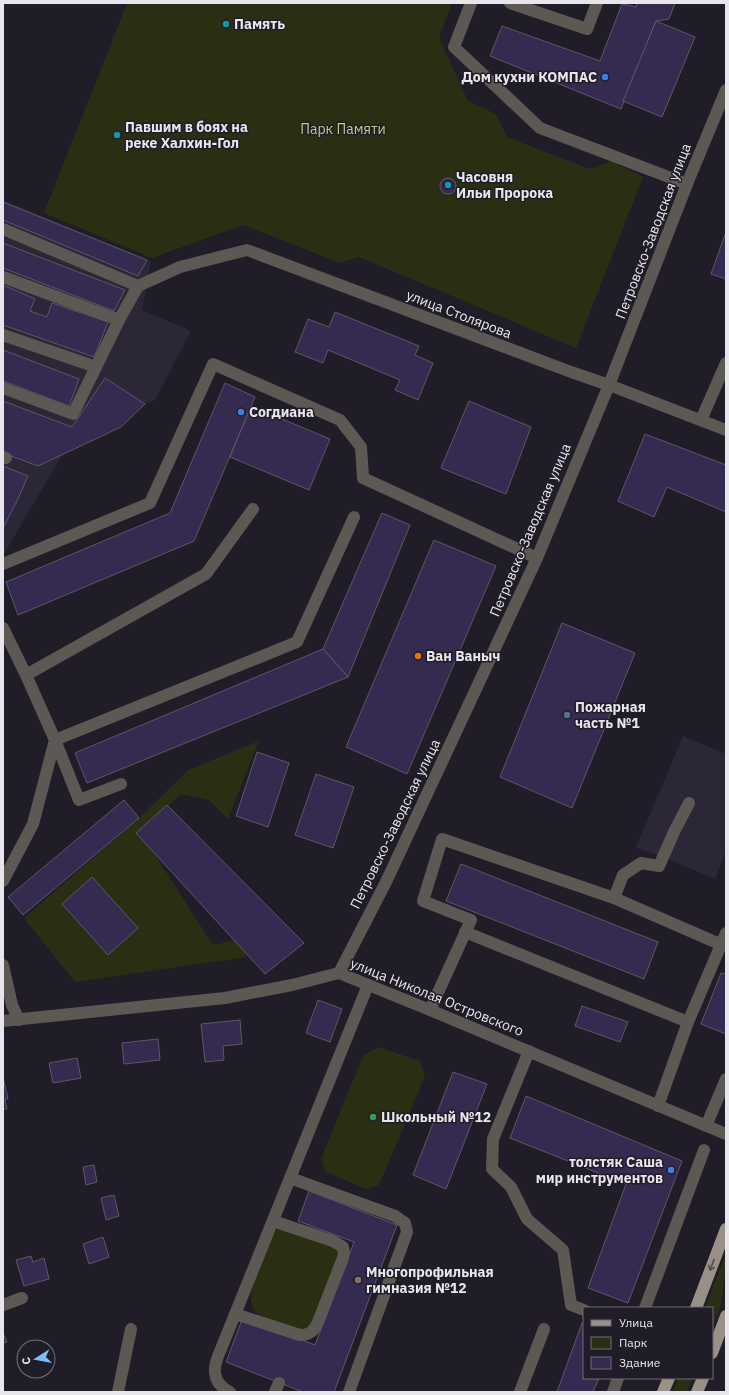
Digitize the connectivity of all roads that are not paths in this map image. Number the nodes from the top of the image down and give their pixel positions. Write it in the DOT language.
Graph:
graph roads {
  1 [pos="472,3"];
  2 [pos="510,3"];
  3 [pos="597,3"];
  4 [pos="522,5"];
  5 [pos="726,90"];
  6 [pos="687,184"];
  7 [pos="3,229"];
  8 [pos="3,277"];
  9 [pos="138,286"];
  10 [pos="119,320"];
  11 [pos="3,335"];
  12 [pos="726,363"];
  13 [pos="96,367"];
  14 [pos="609,385"];
  15 [pos="3,388"];
  16 [pos="701,420"];
  17 [pos="726,430"];
  18 [pos="253,509"];
  19 [pos="354,517"];
  20 [pos="537,558"];
  21 [pos="3,564"];
  22 [pos="3,628"];
  23 [pos="26,675"];
  24 [pos="55,740"];
  25 [pos="120,784"];
  26 [pos="689,803"];
  27 [pos="3,881"];
  28 [pos="614,898"];
  29 [pos="466,932"];
  30 [pos="726,933"];
  31 [pos="722,945"];
  32 [pos="3,965"];
  33 [pos="339,973"];
  34 [pos="368,985"];
  35 [pos="430,1010"];
  36 [pos="19,1020"];
  37 [pos="3,1021"];
  38 [pos="688,1022"];
  39 [pos="529,1051"];
  40 [pos="726,1079"];
  41 [pos="658,1106"];
  42 [pos="706,1126"];
  43 [pos="726,1134"];
  44 [pos="704,1150"];
  45 [pos="290,1178"];
  46 [pos="273,1221"];
  47 [pos="726,1229"];
  48 [pos="22,1298"];
  49 [pos="3,1305"];
  50 [pos="645,1307"];
  51 [pos="696,1307"];
  52 [pos="583,1310"];
  53 [pos="235,1314"];
  54 [pos="726,1316"];
  55 [pos="131,1329"];
  56 [pos="544,1329"];
  57 [pos="713,1350"];
  58 [pos="618,1379"];
  59 [pos="669,1379"];
  60 [pos="703,1379"];
  61 [pos="118,1392"];
  62 [pos="230,1392"];
  63 [pos="349,1392"];
  64 [pos="520,1392"];
  65 [pos="613,1392"];
  66 [pos="663,1392"];
  67 [pos="697,1392"];
  1 -- 6 [label="street"];
  2 -- 4 [label="street"];
  3 -- 4 [label="street"];
  5 -- 6 [label="street, Петровско-Заводская улица"];
  6 -- 14 [label="street, Петровско-Заводская улица"];
  7 -- 9 [label="street"];
  8 -- 10 [label="street"];
  9 -- 10 [label="street"];
  9 -- 14 [label="street, улица Столярова"];
  10 -- 13 [label="street"];
  11 -- 13 [label="street"];
  12 -- 16 [label="street"];
  13 -- 15 [label="street"];
  14 -- 16 [label="street, улица Столярова"];
  14 -- 20 [label="street, Петровско-Заводская улица"];
  16 -- 17 [label="street, улица Столярова"];
  18 -- 23 [label="street"];
  19 -- 24 [label="street"];
  20 -- 21 [label="street"];
  20 -- 33 [label="street, Петровско-Заводская улица"];
  22 -- 23 [label="street"];
  23 -- 24 [label="street"];
  24 -- 25 [label="street"];
  24 -- 27 [label="street"];
  26 -- 28 [label="street"];
  28 -- 29 [label="street"];
  28 -- 31 [label="street"];
  29 -- 35 [label="street"];
  29 -- 38 [label="street"];
  30 -- 31 [label="street"];
  31 -- 38 [label="street"];
  32 -- 36 [label="street"];
  33 -- 34 [label="street, улица Николая Островского"];
  33 -- 36 [label="street, улица Николая Островского"];
  34 -- 35 [label="street, улица Николая Островского"];
  34 -- 45 [label="street"];
  35 -- 39 [label="street, улица Николая Островского"];
  36 -- 37 [label="street, улица Николая Островского"];
  38 -- 41 [label="street"];
  39 -- 41 [label="street, улица Николая Островского"];
  39 -- 52 [label="street"];
  40 -- 42 [label="street"];
  41 -- 42 [label="street, улица Николая Островского"];
  42 -- 43 [label="street, улица Николая Островского"];
  44 -- 50 [label="street"];
  45 -- 46 [label="street"];
  45 -- 63 [label="street"];
  46 -- 53 [label="street"];
  46 -- 53 [label="street"];
  47 -- 51 [label="main road, one-way"];
  48 -- 49 [label="street"];
  53 -- 62 [label="street"];
  54 -- 57 [label="main road"];
  55 -- 61 [label="street"];
  56 -- 64 [label="street"];
  58 -- 65 [label="street"];
  59 -- 66 [label="main road"];
  60 -- 67 [label="main road"];
}
